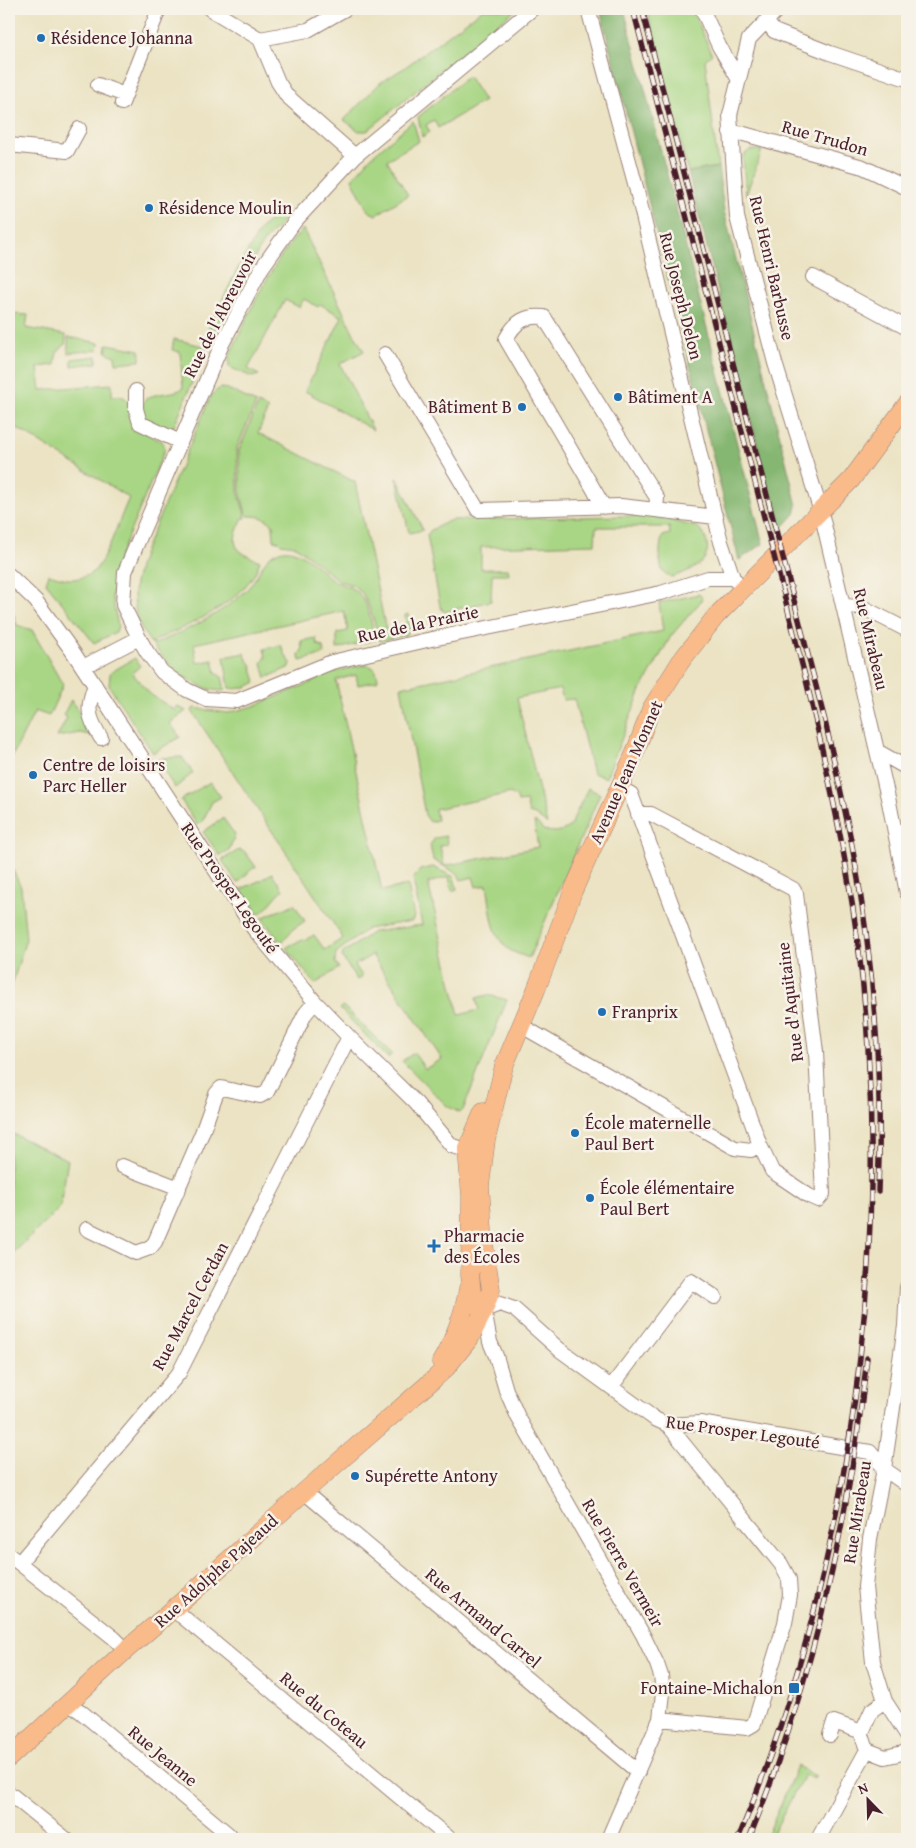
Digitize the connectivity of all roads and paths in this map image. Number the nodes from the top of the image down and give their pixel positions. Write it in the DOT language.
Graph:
graph roads {
  1 [pos="159,9"];
  2 [pos="210,9"];
  3 [pos="345,9"];
  4 [pos="532,9"];
  5 [pos="588,9"];
  6 [pos="702,9"];
  7 [pos="778,9"];
  8 [pos="766,21"];
  9 [pos="260,39"];
  10 [pos="907,79"];
  11 [pos="739,80"];
  12 [pos="98,85"];
  13 [pos="79,129"];
  14 [pos="730,132"];
  15 [pos="9,145"];
  16 [pos="355,156"];
  17 [pos="907,188"];
  18 [pos="813,277"];
  19 [pos="907,328"];
  20 [pos="385,354"];
  21 [pos="136,390"];
  22 [pos="907,405"];
  23 [pos="180,442"];
  24 [pos="604,507"];
  25 [pos="656,510"];
  26 [pos="821,512"];
  27 [pos="716,517"];
  28 [pos="9,575"];
  29 [pos="738,583"];
  30 [pos="844,606"];
  31 [pos="907,630"];
  32 [pos="139,638"];
  33 [pos="83,668"];
  34 [pos="95,685"];
  35 [pos="101,738"];
  36 [pos="877,751"];
  37 [pos="907,768"];
  38 [pos="619,788"];
  39 [pos="638,814"];
  40 [pos="907,893"];
  41 [pos="315,1002"];
  42 [pos="520,1025"];
  43 [pos="349,1038"];
  44 [pos="504,1066"];
  45 [pos="485,1143"];
  46 [pos="760,1145"];
  47 [pos="467,1150"];
  48 [pos="122,1166"];
  49 [pos="178,1188"];
  50 [pos="476,1209"];
  51 [pos="87,1229"];
  52 [pos="470,1275"];
  53 [pos="907,1288"];
  54 [pos="715,1297"];
  55 [pos="484,1310"];
  56 [pos="906,1327"];
  57 [pos="425,1386"];
  58 [pos="611,1386"];
  59 [pos="668,1425"];
  60 [pos="884,1469"];
  61 [pos="907,1485"];
  62 [pos="304,1492"];
  63 [pos="14,1559"];
  64 [pos="172,1610"];
  65 [pos="126,1650"];
  66 [pos="885,1701"];
  67 [pos="68,1704"];
  68 [pos="660,1720"];
  69 [pos="862,1732"];
  70 [pos="830,1735"];
  71 [pos="907,1735"];
  72 [pos="867,1750"];
  73 [pos="907,1752"];
  74 [pos="9,1758"];
  75 [pos="638,1772"];
  76 [pos="9,1793"];
  77 [pos="66,1839"];
  78 [pos="234,1839"];
  79 [pos="450,1839"];
  80 [pos="608,1839"];
  81 [pos="818,1839"];
  1 -- 12 [label="street"];
  2 -- 9 [label="street"];
  3 -- 9 [label="street"];
  4 -- 16 [label="street, Rue de l'Abreuvoir"];
  5 -- 27 [label="street, Rue Joseph Delon"];
  6 -- 11 [label="street"];
  7 -- 8 [label="street, Rue Henri Barbusse"];
  8 -- 10 [label="street"];
  8 -- 11 [label="street, Rue Henri Barbusse"];
  9 -- 16 [label="street"];
  11 -- 14 [label="street, Rue Henri Barbusse"];
  13 -- 15 [label="street"];
  14 -- 17 [label="street, Rue Trudon"];
  14 -- 26 [label="street, Rue Henri Barbusse"];
  16 -- 23 [label="street, Rue de l'Abreuvoir"];
  18 -- 19 [label="street"];
  20 -- 24 [label="street"];
  21 -- 23 [label="street"];
  22 -- 26 [label="main road, Avenue Jean Monnet"];
  23 -- 32 [label="street, Rue de l'Abreuvoir"];
  24 -- 25 [label="street"];
  24 -- 25 [label="street"];
  25 -- 27 [label="street"];
  26 -- 29 [label="main road, Avenue Jean Monnet"];
  26 -- 30 [label="street, Rue Mirabeau"];
  27 -- 29 [label="street, Rue Joseph Delon"];
  28 -- 33 [label="street, Rue Prosper Legouté"];
  29 -- 32 [label="street, Rue de la Prairie"];
  29 -- 38 [label="main road, Avenue Jean Monnet"];
  30 -- 31 [label="street"];
  30 -- 36 [label="street, Rue Mirabeau"];
  32 -- 33 [label="street"];
  33 -- 34 [label="street, Rue Prosper Legouté"];
  34 -- 35 [label="street"];
  34 -- 41 [label="street, Rue Prosper Legouté"];
  36 -- 37 [label="street"];
  36 -- 40 [label="street, Rue Mirabeau"];
  38 -- 39 [label="street, Rue d'Aquitaine"];
  38 -- 42 [label="main road, Avenue Jean Monnet"];
  39 -- 46 [label="street, Rue d'Aquitaine"];
  39 -- 46 [label="street, Rue d'Aquitaine"];
  41 -- 43 [label="street, Rue Prosper Legouté"];
  41 -- 49 [label="street"];
  42 -- 44 [label="main road, Avenue Jean Monnet"];
  42 -- 46 [label="street"];
  43 -- 47 [label="street, Rue Prosper Legouté"];
  43 -- 63 [label="street, Rue Marcel Cerdan"];
  44 -- 45 [label="main road, Avenue Jean Monnet"];
  44 -- 47 [label="main road, Avenue Jean Monnet"];
  45 -- 47 [label="main road"];
  45 -- 50 [label="main road"];
  47 -- 50 [label="main road"];
  48 -- 49 [label="street"];
  49 -- 51 [label="street"];
  50 -- 52 [label="main road, Rue Adolphe Pajeaud"];
  50 -- 55 [label="main road, Rue Adolphe Pajeaud"];
  52 -- 55 [label="main road, Rue Adolphe Pajeaud"];
  52 -- 57 [label="main road, Rue Adolphe Pajeaud"];
  53 -- 56 [label="street, Rue Mirabeau"];
  54 -- 58 [label="street"];
  55 -- 57 [label="main road, Rue Adolphe Pajeaud"];
  55 -- 58 [label="street, Rue Prosper Legouté"];
  55 -- 68 [label="street, Rue Pierre Vermeir"];
  56 -- 60 [label="street, Rue Mirabeau"];
  57 -- 62 [label="main road, Rue Adolphe Pajeaud"];
  58 -- 59 [label="street, Rue Prosper Legouté"];
  59 -- 60 [label="street, Rue Prosper Legouté"];
  59 -- 68 [label="street"];
  60 -- 61 [label="street, Rue Prosper Legouté"];
  60 -- 66 [label="street, Rue Mirabeau"];
  62 -- 64 [label="main road, Rue Adolphe Pajeaud"];
  62 -- 75 [label="street, Rue Armand Carrel"];
  63 -- 65 [label="street"];
  64 -- 65 [label="main road, Rue Adolphe Pajeaud"];
  64 -- 79 [label="street, Rue du Coteau"];
  65 -- 67 [label="main road, Rue Adolphe Pajeaud"];
  66 -- 69 [label="street"];
  66 -- 71 [label="street, Rue Mirabeau"];
  67 -- 74 [label="main road, Rue Adolphe Pajeaud"];
  67 -- 78 [label="street, Rue Jeanne"];
  68 -- 75 [label="street, Rue Pierre Vermeir"];
  69 -- 70 [label="street"];
  69 -- 72 [label="street"];
  72 -- 73 [label="street"];
  72 -- 81 [label="street"];
  75 -- 80 [label="street, Rue Pierre Vermeir"];
  76 -- 77 [label="street"];
}
